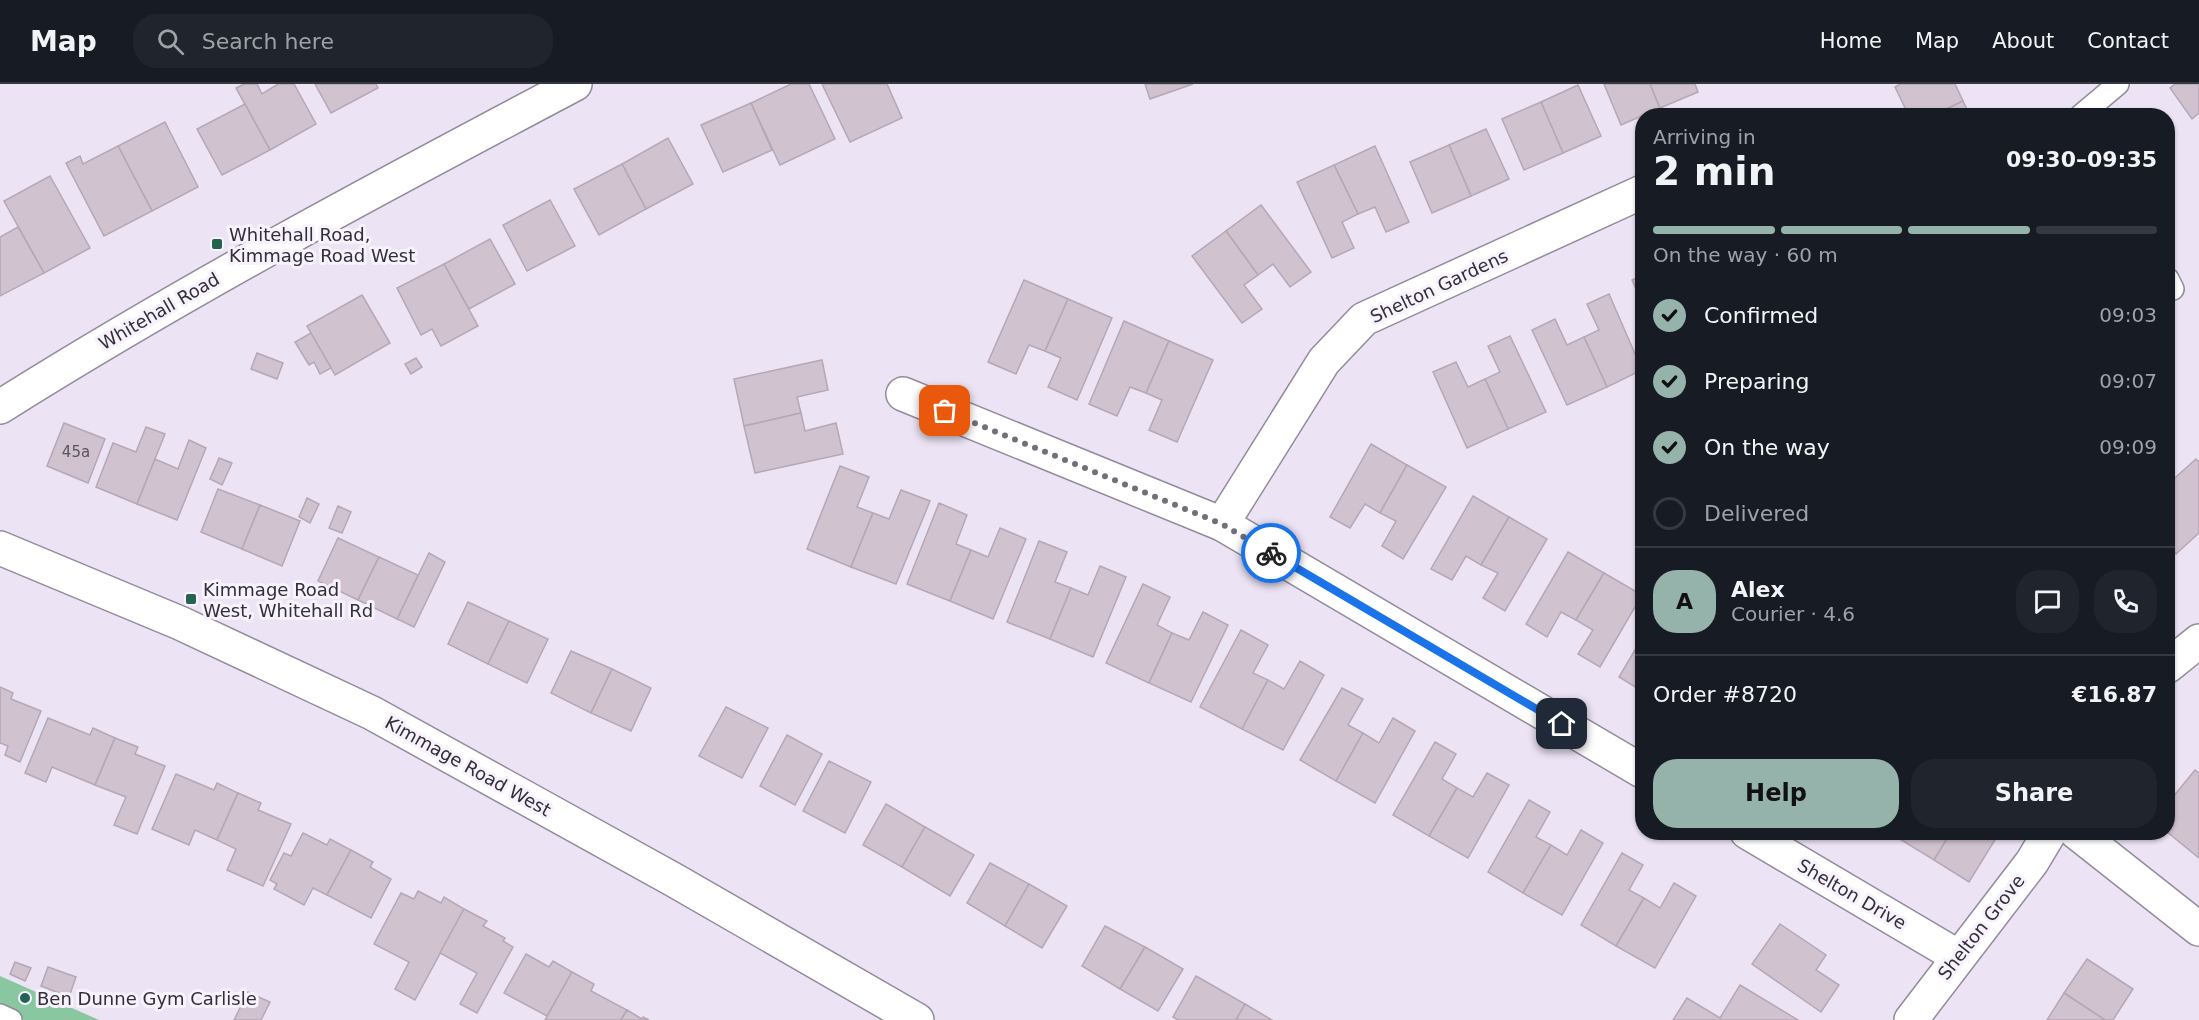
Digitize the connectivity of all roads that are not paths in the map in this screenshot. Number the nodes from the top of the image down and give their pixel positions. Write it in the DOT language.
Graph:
graph roads {
  1 [pos="575,84"];
  2 [pos="2118,84"];
  3 [pos="2090,108"];
  4 [pos="1635,195"];
  5 [pos="903,394"];
  6 [pos="0,407"];
  7 [pos="1222,524"];
  8 [pos="0,548"];
  9 [pos="2199,641"];
  10 [pos="2175,660"];
  11 [pos="1635,767"];
  12 [pos="1761,840"];
  13 [pos="2045,840"];
  14 [pos="2086,840"];
  15 [pos="2199,929"];
  16 [pos="1957,956"];
  17 [pos="0,1015"];
  18 [pos="11,1020"];
  19 [pos="917,1020"];
  20 [pos="1911,1020"];
  1 -- 6 [label="street, Whitehall Road"];
  2 -- 3 [label="lane"];
  4 -- 7 [label="street, Shelton Gardens"];
  5 -- 7 [label="street"];
  7 -- 11 [label="street"];
  8 -- 19 [label="street, Kimmage Road West"];
  9 -- 10 [label="street"];
  12 -- 16 [label="street, Shelton Drive"];
  13 -- 16 [label="street, Shelton Grove"];
  14 -- 15 [label="street"];
  16 -- 20 [label="street, Shelton Grove"];
  17 -- 18 [label="lane"];
}
